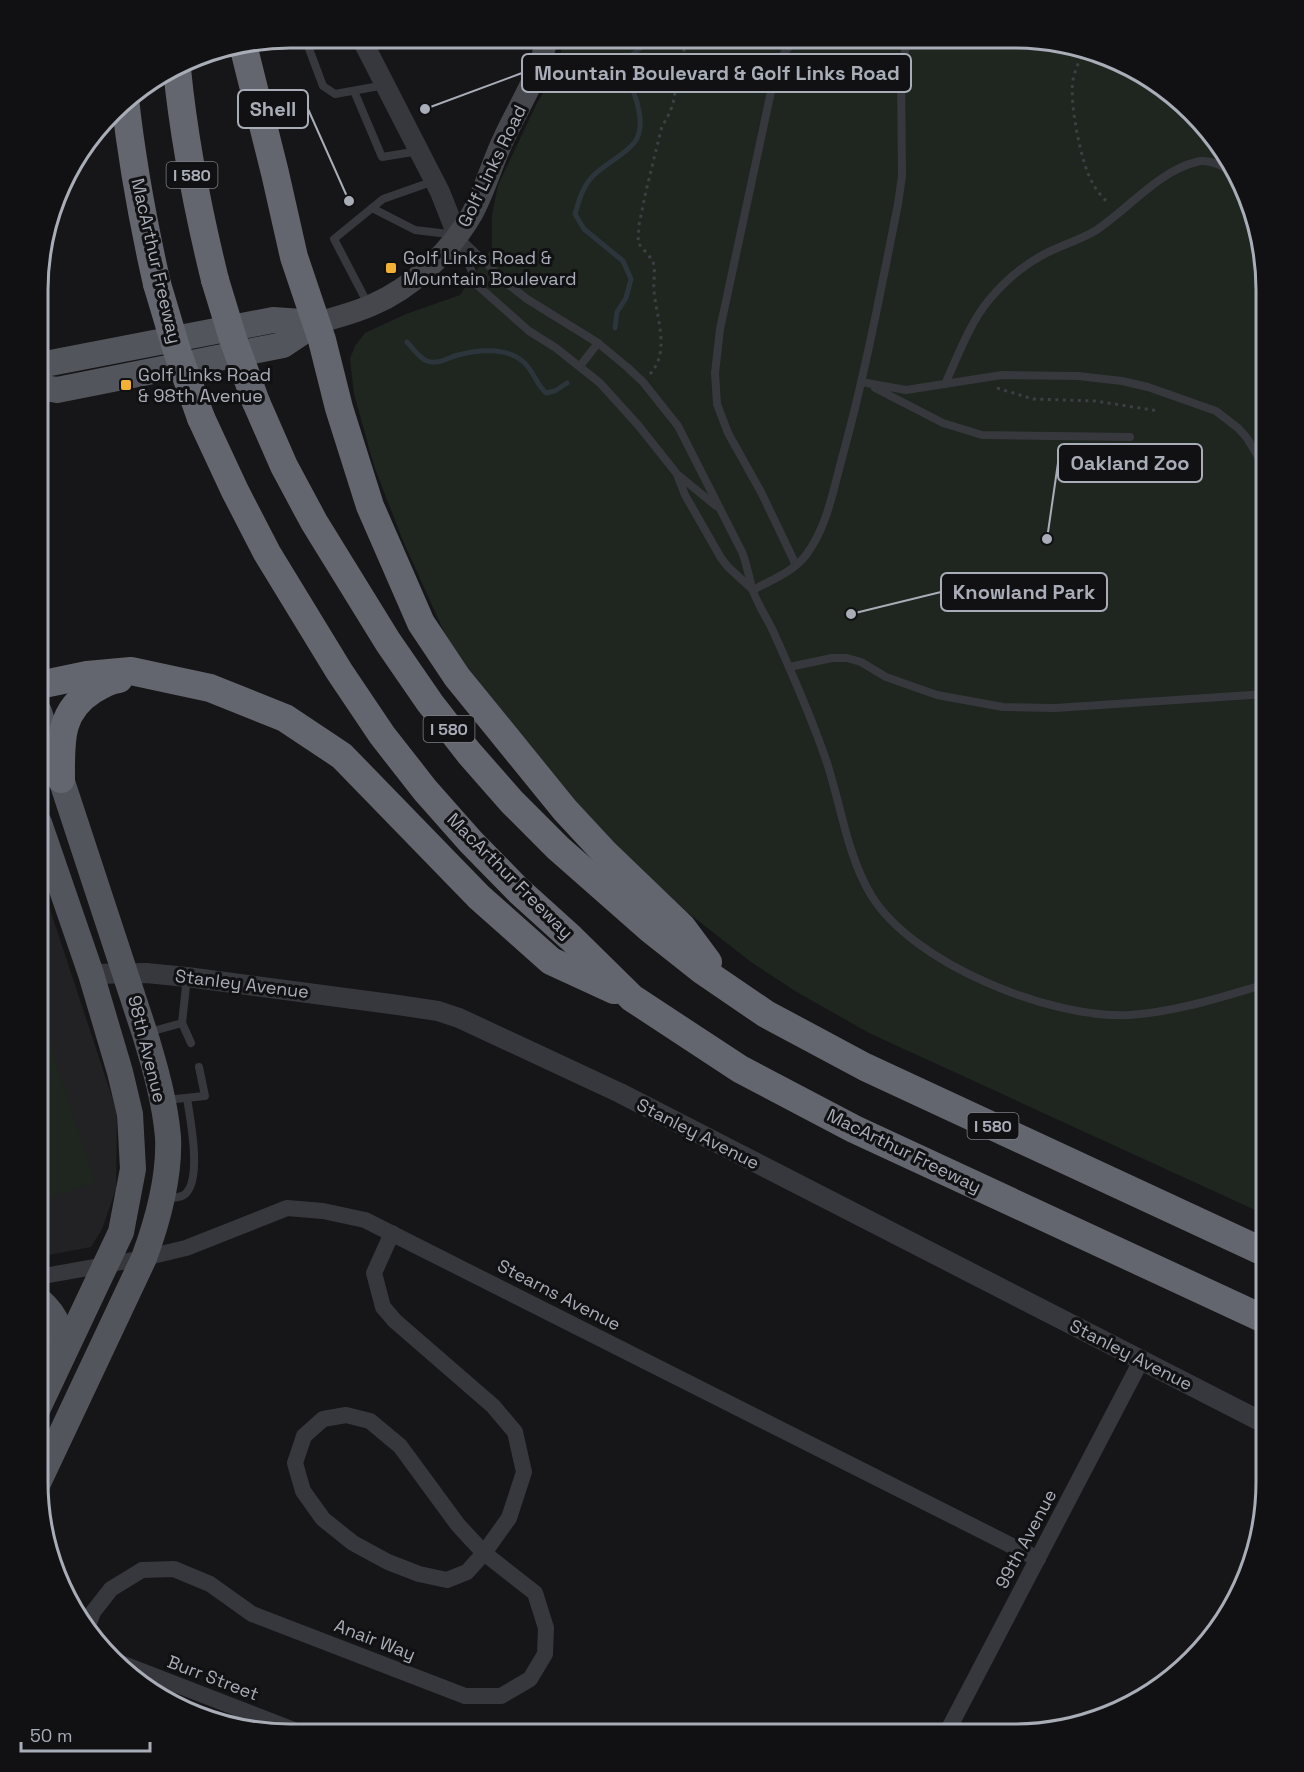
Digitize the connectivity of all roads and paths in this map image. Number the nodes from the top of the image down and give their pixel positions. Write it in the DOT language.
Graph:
graph roads {
  1 [pos="309,48"];
  2 [pos="366,48"];
  3 [pos="546,48"];
  4 [pos="685,48"];
  5 [pos="788,48"];
  6 [pos="906,48"];
  7 [pos="245,52"];
  8 [pos="1082,58"];
  9 [pos="178,76"];
  10 [pos="385,85"];
  11 [pos="354,91"];
  12 [pos="126,112"];
  13 [pos="419,151"];
  14 [pos="1222,167"];
  15 [pos="434,181"];
  16 [pos="372,208"];
  17 [pos="1120,213"];
  18 [pos="457,235"];
  19 [pos="369,306"];
  20 [pos="316,323"];
  21 [pos="598,343"];
  22 [pos="48,362"];
  23 [pos="580,366"];
  24 [pos="976,378"];
  25 [pos="861,381"];
  26 [pos="643,382"];
  27 [pos="945,384"];
  28 [pos="48,391"];
  29 [pos="1159,411"];
  30 [pos="1130,437"];
  31 [pos="1256,454"];
  32 [pos="676,474"];
  33 [pos="720,511"];
  34 [pos="796,565"];
  35 [pos="753,590"];
  36 [pos="789,667"];
  37 [pos="153,677"];
  38 [pos="48,683"];
  39 [pos="1256,695"];
  40 [pos="48,739"];
  41 [pos="61,779"];
  42 [pos="48,849"];
  43 [pos="127,973"];
  44 [pos="91,974"];
  45 [pos="187,977"];
  46 [pos="727,987"];
  47 [pos="1256,987"];
  48 [pos="632,998"];
  49 [pos="182,1023"];
  50 [pos="145,1034"];
  51 [pos="191,1043"];
  52 [pos="199,1067"];
  53 [pos="187,1098"];
  54 [pos="161,1100"];
  55 [pos="180,1137"];
  56 [pos="392,1233"];
  57 [pos="1256,1248"];
  58 [pos="144,1258"];
  59 [pos="1137,1262"];
  60 [pos="107,1265"];
  61 [pos="48,1275"];
  62 [pos="48,1309"];
  63 [pos="1256,1316"];
  64 [pos="1256,1331"];
  65 [pos="1142,1361"];
  66 [pos="58,1364"];
  67 [pos="48,1386"];
  68 [pos="1256,1419"];
  69 [pos="48,1462"];
  70 [pos="484,1553"];
  71 [pos="1038,1559"];
  72 [pos="91,1619"];
  73 [pos="137,1669"];
  74 [pos="276,1723"];
  75 [pos="951,1724"];
  1 -- 11 [label="lane"];
  2 -- 10 [label="street"];
  3 -- 18 [label="main road, Golf Links Road"];
  4 -- 26 [label="path"];
  5 -- 34 [label="lane"];
  6 -- 25 [label="lane"];
  7 -- 20 [label="highway"];
  8 -- 17 [label="path"];
  9 -- 46 [label="highway, I 580, bridge"];
  10 -- 11 [label="lane"];
  10 -- 13 [label="street"];
  11 -- 13 [label="lane"];
  12 -- 48 [label="highway, MacArthur Freeway, bridge"];
  13 -- 15 [label="street"];
  14 -- 17 [label="lane"];
  15 -- 16 [label="lane"];
  15 -- 18 [label="street"];
  16 -- 18 [label="lane"];
  16 -- 19 [label="lane"];
  17 -- 27 [label="lane"];
  18 -- 19 [label="main road, Golf Links Road"];
  18 -- 21 [label="lane"];
  18 -- 23 [label="lane"];
  19 -- 20 [label="main road, Golf Links Road"];
  20 -- 22 [label="main road, Golf Links Road"];
  20 -- 28 [label="main road, Golf Links Road"];
  20 -- 46 [label="highway"];
  21 -- 23 [label="lane"];
  21 -- 26 [label="lane"];
  23 -- 32 [label="lane"];
  24 -- 27 [label="lane"];
  24 -- 29 [label="path"];
  24 -- 31 [label="lane"];
  25 -- 27 [label="lane"];
  25 -- 30 [label="lane"];
  25 -- 34 [label="lane"];
  26 -- 33 [label="lane"];
  32 -- 33 [label="lane"];
  32 -- 35 [label="lane"];
  33 -- 35 [label="lane"];
  34 -- 35 [label="lane"];
  35 -- 36 [label="lane"];
  36 -- 39 [label="lane"];
  36 -- 47 [label="lane"];
  37 -- 38 [label="highway"];
  37 -- 41 [label="highway"];
  37 -- 48 [label="highway"];
  40 -- 41 [label="main road, 98th Avenue"];
  41 -- 43 [label="main road, 98th Avenue"];
  42 -- 44 [label="main road, 98th Avenue"];
  43 -- 44 [label="street, Stanley Avenue"];
  43 -- 45 [label="street, Stanley Avenue"];
  43 -- 50 [label="main road, 98th Avenue"];
  44 -- 60 [label="main road, 98th Avenue"];
  45 -- 49 [label="lane"];
  45 -- 65 [label="street, Stanley Avenue"];
  46 -- 57 [label="highway, I 580"];
  48 -- 59 [label="highway, MacArthur Freeway"];
  49 -- 50 [label="lane"];
  49 -- 51 [label="lane"];
  50 -- 54 [label="main road, 98th Avenue"];
  52 -- 53 [label="lane"];
  53 -- 54 [label="lane"];
  53 -- 55 [label="lane"];
  54 -- 55 [label="main road, 98th Avenue"];
  55 -- 58 [label="main road, 98th Avenue"];
  56 -- 58 [label="street, Stearns Avenue"];
  56 -- 70 [label="street, Anair Way"];
  56 -- 71 [label="street, Stearns Avenue"];
  58 -- 60 [label="street, Stearns Avenue"];
  58 -- 69 [label="main road, 98th Avenue"];
  59 -- 63 [label="highway, MacArthur Freeway"];
  59 -- 64 [label="highway"];
  60 -- 61 [label="street, Stearns Avenue"];
  60 -- 66 [label="main road, 98th Avenue"];
  62 -- 66 [label="main road"];
  65 -- 68 [label="street, Stanley Avenue"];
  65 -- 71 [label="street, 99th Avenue"];
  66 -- 67 [label="main road, 98th Avenue"];
  70 -- 70 [label="street, Anair Way"];
  70 -- 72 [label="street, Anair Way"];
  71 -- 75 [label="street, 99th Avenue"];
  73 -- 74 [label="street, Burr Street"];
}
